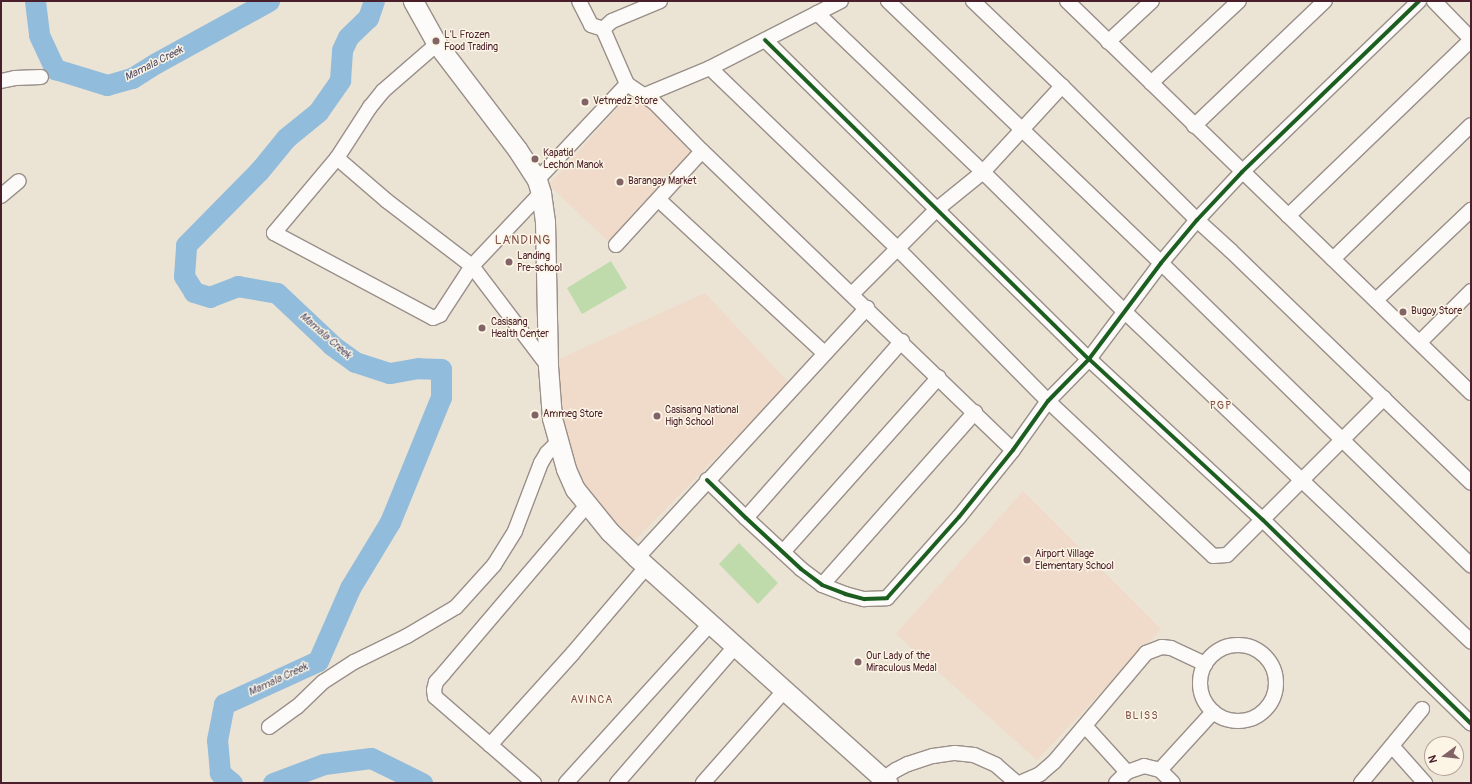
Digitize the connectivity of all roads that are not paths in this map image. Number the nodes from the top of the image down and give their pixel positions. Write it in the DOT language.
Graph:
graph roads {
  1 [pos="413,1"];
  2 [pos="580,1"];
  3 [pos="660,1"];
  4 [pos="841,1"];
  5 [pos="888,1"];
  6 [pos="973,1"];
  7 [pos="1067,1"];
  8 [pos="1152,1"];
  9 [pos="1239,1"];
  10 [pos="1326,1"];
  11 [pos="1418,1"];
  12 [pos="1434,1"];
  13 [pos="817,13"];
  14 [pos="603,29"];
  15 [pos="765,40"];
  16 [pos="1471,40"];
  17 [pos="1108,42"];
  18 [pos="437,44"];
  19 [pos="710,68"];
  20 [pos="41,78"];
  21 [pos="1,81"];
  22 [pos="1151,83"];
  23 [pos="627,84"];
  24 [pos="1062,86"];
  25 [pos="645,95"];
  26 [pos="1471,125"];
  27 [pos="1194,126"];
  28 [pos="1021,130"];
  29 [pos="702,151"];
  30 [pos="337,158"];
  31 [pos="983,172"];
  32 [pos="1242,172"];
  33 [pos="19,181"];
  34 [pos="539,186"];
  35 [pos="1,196"];
  36 [pos="659,200"];
  37 [pos="936,210"];
  38 [pos="1471,210"];
  39 [pos="1288,216"];
  40 [pos="1197,220"];
  41 [pos="616,245"];
  42 [pos="897,248"];
  43 [pos="1333,258"];
  44 [pos="1161,263"];
  45 [pos="472,266"];
  46 [pos="1471,291"];
  47 [pos="852,294"];
  48 [pos="1376,300"];
  49 [pos="867,308"];
  50 [pos="1125,312"];
  51 [pos="902,341"];
  52 [pos="1420,342"];
  53 [pos="824,354"];
  54 [pos="1089,359"];
  55 [pos="548,366"];
  56 [pos="939,377"];
  57 [pos="1469,386"];
  58 [pos="1384,398"];
  59 [pos="1048,401"];
  60 [pos="975,412"];
  61 [pos="1342,440"];
  62 [pos="558,442"];
  63 [pos="1013,450"];
  64 [pos="707,480"];
  65 [pos="1302,480"];
  66 [pos="1471,483"];
  67 [pos="587,505"];
  68 [pos="746,518"];
  69 [pos="1263,520"];
  70 [pos="783,552"];
  71 [pos="642,562"];
  72 [pos="1471,566"];
  73 [pos="822,585"];
  74 [pos="710,624"];
  75 [pos="1471,642"];
  76 [pos="735,647"];
  77 [pos="1205,664"];
  78 [pos="784,691"];
  79 [pos="1422,709"];
  80 [pos="1213,712"];
  81 [pos="1471,724"];
  82 [pos="269,727"];
  83 [pos="1086,727"];
  84 [pos="490,745"];
  85 [pos="1392,746"];
  86 [pos="1160,770"];
  87 [pos="1127,772"];
  88 [pos="884,782"];
  89 [pos="534,783"];
  90 [pos="566,783"];
  91 [pos="617,783"];
  92 [pos="703,783"];
  93 [pos="1017,783"];
  94 [pos="1020,783"];
  95 [pos="1116,783"];
  96 [pos="1173,783"];
  97 [pos="1361,783"];
  98 [pos="1425,783"];
  1 -- 18 [label="main road"];
  2 -- 14 [label="street"];
  3 -- 14 [label="street"];
  4 -- 13 [label="street"];
  5 -- 28 [label="street"];
  6 -- 24 [label="street"];
  7 -- 17 [label="street"];
  8 -- 17 [label="street"];
  9 -- 22 [label="street"];
  10 -- 27 [label="street"];
  11 -- 32 [label="street"];
  12 -- 16 [label="street"];
  13 -- 15 [label="street"];
  13 -- 31 [label="street"];
  14 -- 23 [label="street"];
  15 -- 19 [label="street"];
  15 -- 37 [label="street"];
  16 -- 39 [label="street"];
  17 -- 22 [label="street"];
  18 -- 30 [label="street"];
  18 -- 34 [label="main road"];
  19 -- 25 [label="street"];
  19 -- 42 [label="street"];
  20 -- 21 [label="street"];
  22 -- 27 [label="street"];
  23 -- 25 [label="street"];
  23 -- 34 [label="street"];
  24 -- 28 [label="street"];
  24 -- 40 [label="street"];
  25 -- 29 [label="street"];
  26 -- 43 [label="street"];
  27 -- 32 [label="street"];
  28 -- 31 [label="street"];
  28 -- 44 [label="street"];
  29 -- 36 [label="street"];
  29 -- 47 [label="street"];
  30 -- 45 [label="street"];
  30 -- 45 [label="street"];
  31 -- 37 [label="street"];
  31 -- 50 [label="street"];
  32 -- 39 [label="street"];
  32 -- 40 [label="street"];
  33 -- 35 [label="street"];
  34 -- 45 [label="street"];
  34 -- 55 [label="main road"];
  36 -- 41 [label="street"];
  36 -- 53 [label="street"];
  37 -- 42 [label="street"];
  37 -- 54 [label="street"];
  38 -- 48 [label="street"];
  39 -- 43 [label="street"];
  40 -- 44 [label="street"];
  40 -- 58 [label="street"];
  42 -- 47 [label="street"];
  42 -- 59 [label="street"];
  43 -- 48 [label="street"];
  44 -- 50 [label="street"];
  44 -- 61 [label="street"];
  45 -- 55 [label="street"];
  46 -- 52 [label="street"];
  47 -- 49 [label="street"];
  48 -- 52 [label="street"];
  49 -- 51 [label="street"];
  49 -- 53 [label="street"];
  50 -- 54 [label="street"];
  50 -- 65 [label="street"];
  51 -- 56 [label="street"];
  51 -- 68 [label="street"];
  52 -- 57 [label="street"];
  53 -- 64 [label="street"];
  54 -- 59 [label="street"];
  54 -- 69 [label="street"];
  55 -- 62 [label="main road"];
  56 -- 60 [label="street"];
  56 -- 70 [label="street"];
  58 -- 61 [label="street"];
  58 -- 66 [label="street"];
  59 -- 63 [label="street"];
  59 -- 69 [label="street"];
  60 -- 63 [label="street"];
  60 -- 73 [label="street"];
  61 -- 65 [label="street"];
  61 -- 72 [label="street"];
  62 -- 67 [label="main road"];
  62 -- 82 [label="street"];
  63 -- 73 [label="street"];
  64 -- 68 [label="street"];
  64 -- 71 [label="street"];
  65 -- 69 [label="street"];
  65 -- 75 [label="street"];
  67 -- 71 [label="main road"];
  67 -- 84 [label="street"];
  68 -- 70 [label="street"];
  69 -- 81 [label="street"];
  70 -- 73 [label="street"];
  71 -- 74 [label="main road"];
  71 -- 84 [label="street"];
  74 -- 76 [label="main road"];
  74 -- 90 [label="street"];
  76 -- 78 [label="main road"];
  76 -- 91 [label="street"];
  77 -- 80 [label="street"];
  77 -- 80 [label="street"];
  77 -- 83 [label="street"];
  78 -- 88 [label="main road"];
  78 -- 92 [label="street"];
  79 -- 85 [label="street"];
  80 -- 86 [label="street"];
  83 -- 87 [label="street"];
  83 -- 94 [label="street"];
  84 -- 89 [label="street"];
  85 -- 97 [label="street"];
  85 -- 98 [label="street"];
  86 -- 87 [label="street"];
  86 -- 96 [label="street"];
  87 -- 95 [label="street"];
  88 -- 93 [label="street"];
}
